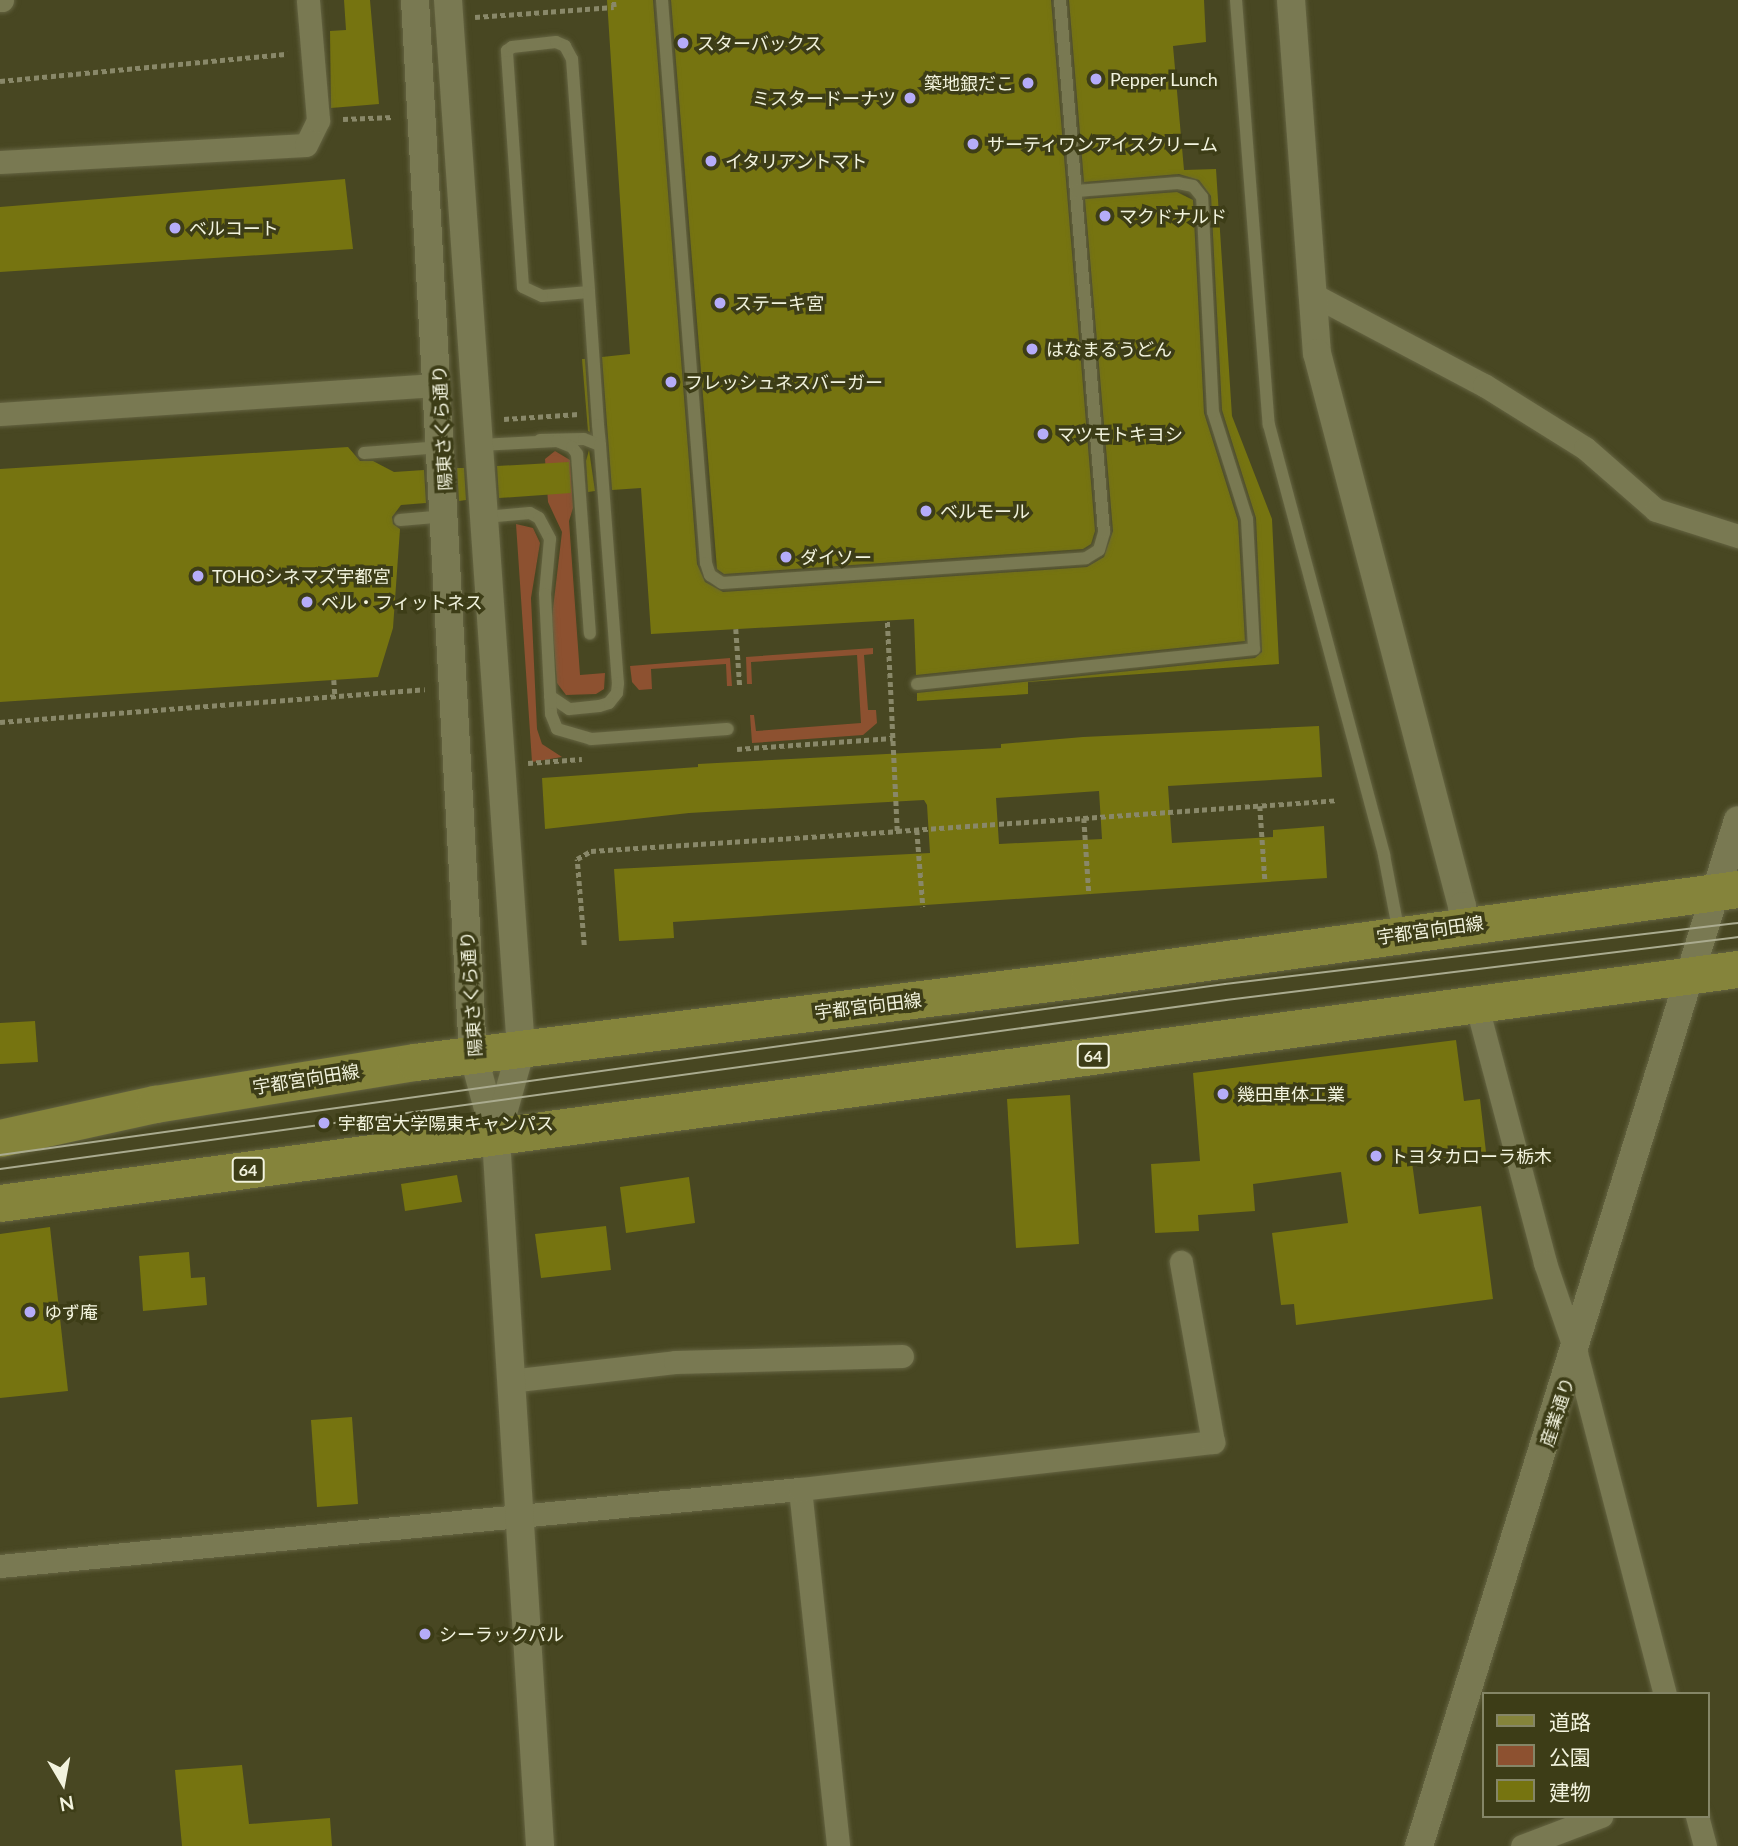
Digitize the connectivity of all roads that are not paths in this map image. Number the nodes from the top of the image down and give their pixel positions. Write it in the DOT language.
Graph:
graph roads {
  1 [pos="308,0"];
  2 [pos="415,0"];
  3 [pos="449,0"];
  4 [pos="662,0"];
  5 [pos="1060,0"];
  6 [pos="1236,0"];
  7 [pos="1291,0"];
  8 [pos="0,162"];
  9 [pos="1076,191"];
  10 [pos="589,292"];
  11 [pos="1310,293"];
  12 [pos="439,385"];
  13 [pos="0,414"];
  14 [pos="540,440"];
  15 [pos="594,442"];
  16 [pos="480,445"];
  17 [pos="443,447"];
  18 [pos="364,453"];
  19 [pos="446,516"];
  20 [pos="485,517"];
  21 [pos="400,520"];
  22 [pos="1738,536"];
  23 [pos="590,634"];
  24 [pos="916,684"];
  25 [pos="550,696"];
  26 [pos="729,729"];
  27 [pos="1738,820"];
  28 [pos="1727,889"];
  29 [pos="1463,925"];
  30 [pos="1399,934"];
  31 [pos="1738,970"];
  32 [pos="1690,975"];
  33 [pos="1476,1003"];
  34 [pos="521,1049"];
  35 [pos="473,1054"];
  36 [pos="0,1138"];
  37 [pos="496,1138"];
  38 [pos="0,1203"];
  39 [pos="1181,1262"];
  40 [pos="1576,1353"];
  41 [pos="902,1356"];
  42 [pos="509,1381"];
  43 [pos="800,1489"];
  44 [pos="517,1517"];
  45 [pos="0,1566"];
  46 [pos="1664,1692"];
  47 [pos="1596,1818"];
  48 [pos="1698,1818"];
  49 [pos="540,1846"];
  50 [pos="838,1846"];
  51 [pos="1419,1846"];
  52 [pos="1522,1846"];
  53 [pos="1705,1846"];
  1 -- 8 [label="street"];
  2 -- 12 [label="street, 陽東さくら通り"];
  3 -- 16 [label="street, 陽東さくら通り"];
  4 -- 9 [label="lane"];
  5 -- 9 [label="lane"];
  6 -- 30 [label="lane"];
  7 -- 11 [label="street"];
  9 -- 24 [label="lane"];
  10 -- 10 [label="lane"];
  10 -- 15 [label="lane"];
  11 -- 22 [label="street"];
  11 -- 29 [label="street"];
  12 -- 13 [label="street"];
  12 -- 17 [label="street, 陽東さくら通り"];
  14 -- 15 [label="lane"];
  14 -- 16 [label="lane"];
  14 -- 23 [label="lane"];
  15 -- 25 [label="lane"];
  16 -- 20 [label="street, 陽東さくら通り"];
  17 -- 18 [label="lane"];
  17 -- 19 [label="street, 陽東さくら通り"];
  19 -- 21 [label="lane"];
  19 -- 35 [label="street, 陽東さくら通り"];
  20 -- 25 [label="lane"];
  20 -- 34 [label="street, 陽東さくら通り"];
  25 -- 26 [label="lane"];
  27 -- 28 [label="street"];
  28 -- 29 [label="main road, 宇都宮向田線"];
  28 -- 32 [label="street, 産業通り"];
  29 -- 30 [label="main road, 宇都宮向田線"];
  30 -- 34 [label="main road, 宇都宮向田線"];
  31 -- 32 [label="main road, 64"];
  32 -- 33 [label="main road, 64"];
  32 -- 40 [label="street, 産業通り"];
  33 -- 37 [label="main road, 64"];
  33 -- 40 [label="street"];
  34 -- 35 [label="main road, 宇都宮向田線"];
  34 -- 37 [label="street, 陽東さくら通り"];
  35 -- 36 [label="main road, 宇都宮向田線"];
  35 -- 37 [label="street, 陽東さくら通り"];
  37 -- 38 [label="main road, 64"];
  37 -- 42 [label="street"];
  39 -- 43 [label="street"];
  40 -- 46 [label="street"];
  40 -- 51 [label="street, 産業通り"];
  41 -- 42 [label="street"];
  42 -- 44 [label="street"];
  43 -- 44 [label="street"];
  43 -- 50 [label="street"];
  44 -- 45 [label="street"];
  44 -- 49 [label="street"];
  47 -- 52 [label="street"];
  48 -- 53 [label="street"];
}
